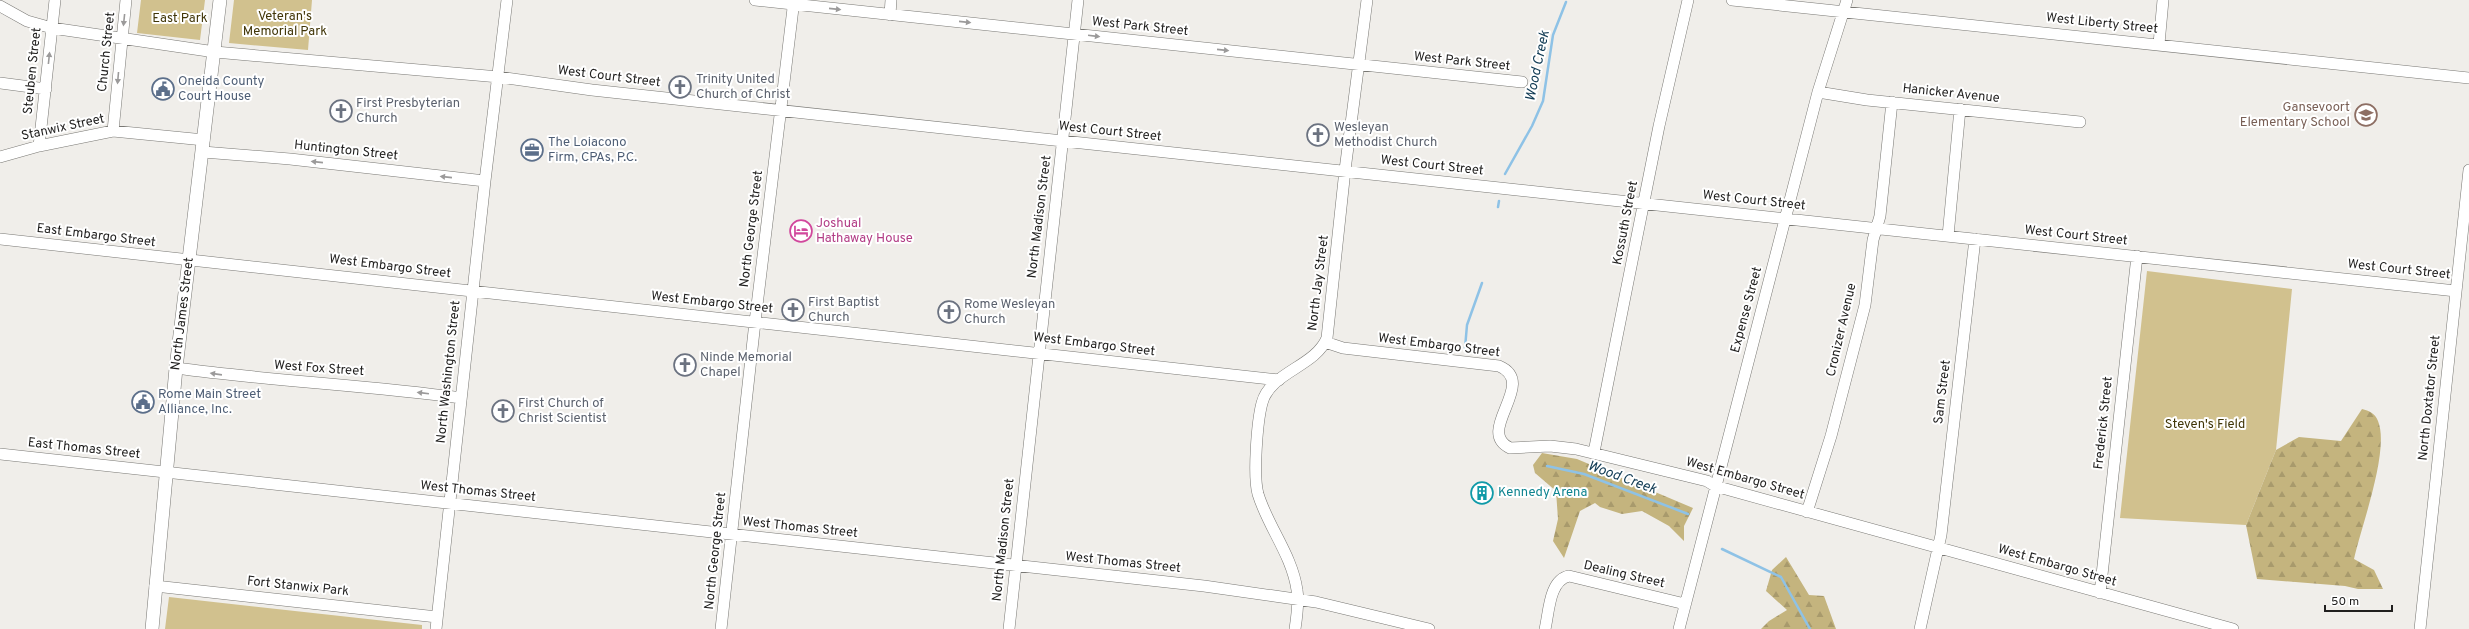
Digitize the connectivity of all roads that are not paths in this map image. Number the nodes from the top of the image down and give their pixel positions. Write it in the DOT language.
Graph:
graph roads {
  1 [pos="56,0"];
  2 [pos="126,0"];
  3 [pos="220,0"];
  4 [pos="507,0"];
  5 [pos="755,0"];
  6 [pos="891,0"];
  7 [pos="1078,0"];
  8 [pos="1366,0"];
  9 [pos="1688,0"];
  10 [pos="1732,0"];
  11 [pos="1847,0"];
  12 [pos="2163,0"];
  13 [pos="794,2"];
  14 [pos="0,6"];
  15 [pos="1844,12"];
  16 [pos="890,15"];
  17 [pos="52,28"];
  18 [pos="1074,34"];
  19 [pos="122,39"];
  20 [pos="2159,44"];
  21 [pos="215,52"];
  22 [pos="1357,65"];
  23 [pos="499,77"];
  24 [pos="2469,78"];
  25 [pos="1522,82"];
  26 [pos="0,83"];
  27 [pos="46,89"];
  28 [pos="1818,92"];
  29 [pos="1892,102"];
  30 [pos="781,110"];
  31 [pos="1960,110"];
  32 [pos="2080,122"];
  33 [pos="113,131"];
  34 [pos="1063,141"];
  35 [pos="39,146"];
  36 [pos="203,146"];
  37 [pos="0,157"];
  38 [pos="1344,170"];
  39 [pos="2469,170"];
  40 [pos="485,181"];
  41 [pos="1644,203"];
  42 [pos="1785,219"];
  43 [pos="1876,229"];
  44 [pos="1948,236"];
  45 [pos="0,239"];
  46 [pos="1975,239"];
  47 [pos="2136,256"];
  48 [pos="189,262"];
  49 [pos="473,291"];
  50 [pos="2456,291"];
  51 [pos="755,322"];
  52 [pos="1325,342"];
  53 [pos="1039,352"];
  54 [pos="176,368"];
  55 [pos="1279,380"];
  56 [pos="461,398"];
  57 [pos="1594,452"];
  58 [pos="0,454"];
  59 [pos="166,472"];
  60 [pos="1715,486"];
  61 [pos="449,503"];
  62 [pos="1807,512"];
  63 [pos="732,535"];
  64 [pos="1939,547"];
  65 [pos="1016,565"];
  66 [pos="155,586"];
  67 [pos="2100,593"];
  68 [pos="1298,598"];
  69 [pos="1685,604"];
  70 [pos="438,617"];
  71 [pos="1392,625"];
  72 [pos="152,629"];
  73 [pos="436,629"];
  74 [pos="722,629"];
  75 [pos="1009,629"];
  76 [pos="1295,629"];
  77 [pos="1429,629"];
  78 [pos="1545,629"];
  79 [pos="1679,629"];
  80 [pos="1920,629"];
  81 [pos="2233,629"];
  82 [pos="2420,629"];
  1 -- 17 [label="street, Steuben Street"];
  2 -- 19 [label="street, Church Street, one-way"];
  3 -- 21 [label="main road, North James Street"];
  4 -- 23 [label="street, North Washington Street"];
  5 -- 13 [label="street, West Park Street"];
  6 -- 16 [label="street"];
  7 -- 18 [label="street, North Madison Street"];
  8 -- 22 [label="street, North Jay Street"];
  9 -- 41 [label="street, Kossuth Street"];
  10 -- 15 [label="street, West Liberty Street"];
  11 -- 15 [label="street, Expense Street"];
  12 -- 20 [label="street"];
  13 -- 16 [label="street, West Park Street, one-way"];
  13 -- 30 [label="street, North George Street"];
  14 -- 17 [label="street, West Court Street"];
  15 -- 20 [label="street, West Liberty Street"];
  15 -- 28 [label="street, Expense Street"];
  16 -- 18 [label="street, West Park Street, one-way"];
  17 -- 19 [label="street, West Court Street"];
  27 -- 17 [label="street, Steuben Street, one-way"];
  18 -- 22 [label="street, West Park Street, one-way"];
  18 -- 34 [label="street, North Madison Street"];
  19 -- 21 [label="street, West Court Street"];
  19 -- 33 [label="street, Church Street, one-way"];
  20 -- 24 [label="street, West Liberty Street"];
  21 -- 23 [label="street, West Court Street"];
  21 -- 36 [label="main road, North James Street"];
  22 -- 25 [label="street, West Park Street"];
  22 -- 38 [label="street, North Jay Street"];
  23 -- 30 [label="street, West Court Street"];
  23 -- 40 [label="street, North Washington Street"];
  26 -- 27 [label="street"];
  27 -- 35 [label="street, Steuben Street"];
  28 -- 29 [label="street, Hanicker Avenue"];
  28 -- 42 [label="street, Expense Street"];
  29 -- 31 [label="street, Hanicker Avenue"];
  29 -- 43 [label="street, Cronizer Avenue"];
  30 -- 34 [label="street, West Court Street"];
  30 -- 51 [label="street, North George Street"];
  31 -- 32 [label="street, Hanicker Avenue"];
  31 -- 44 [label="street"];
  33 -- 35 [label="street, Stanwix Street"];
  33 -- 36 [label="street, Stanwix Street"];
  34 -- 38 [label="street, West Court Street"];
  34 -- 53 [label="street, North Madison Street"];
  35 -- 37 [label="street, Stanwix Street"];
  40 -- 36 [label="street, Huntington Street, one-way"];
  36 -- 48 [label="main road, North James Street"];
  38 -- 41 [label="street, West Court Street"];
  38 -- 52 [label="street, North Jay Street"];
  39 -- 50 [label="street, North Doxtator Street"];
  40 -- 49 [label="street, North Washington Street"];
  41 -- 42 [label="street, West Court Street"];
  41 -- 57 [label="street, Kossuth Street"];
  42 -- 43 [label="street, West Court Street"];
  42 -- 60 [label="street, Expense Street"];
  43 -- 44 [label="street, West Court Street"];
  43 -- 62 [label="street, Cronizer Avenue"];
  44 -- 46 [label="street, West Court Street"];
  45 -- 48 [label="street, East Embargo Street"];
  46 -- 47 [label="street, West Court Street"];
  46 -- 64 [label="street, Sam Street"];
  47 -- 50 [label="street, West Court Street"];
  47 -- 67 [label="street, Frederick Street"];
  48 -- 49 [label="street, West Embargo Street"];
  48 -- 54 [label="main road, North James Street"];
  49 -- 51 [label="street, West Embargo Street"];
  49 -- 56 [label="street, North Washington Street"];
  50 -- 82 [label="street, North Doxtator Street"];
  51 -- 53 [label="street, West Embargo Street"];
  51 -- 63 [label="street, North George Street"];
  52 -- 55 [label="street, North Jay Street"];
  52 -- 57 [label="street, West Embargo Street"];
  53 -- 55 [label="street, West Embargo Street"];
  53 -- 65 [label="street, North Madison Street"];
  56 -- 54 [label="street, West Fox Street, one-way"];
  54 -- 59 [label="main road, North James Street"];
  55 -- 68 [label="street, North Jay Street"];
  56 -- 61 [label="street, North Washington Street"];
  57 -- 60 [label="street, West Embargo Street"];
  58 -- 59 [label="street, East Thomas Street"];
  59 -- 61 [label="street, West Thomas Street"];
  59 -- 66 [label="main road, North James Street"];
  60 -- 62 [label="street, West Embargo Street"];
  60 -- 69 [label="street, Expense Street"];
  61 -- 63 [label="street, West Thomas Street"];
  61 -- 70 [label="street, North Washington Street"];
  62 -- 64 [label="street, West Embargo Street"];
  63 -- 65 [label="street, West Thomas Street"];
  63 -- 74 [label="street, North George Street"];
  64 -- 67 [label="street, West Embargo Street"];
  64 -- 80 [label="street, Sam Street"];
  65 -- 68 [label="street, West Thomas Street"];
  65 -- 75 [label="street, North Madison Street"];
  66 -- 70 [label="street, Fort Stanwix Park"];
  66 -- 72 [label="main road, North James Street"];
  67 -- 81 [label="street, West Embargo Street"];
  68 -- 71 [label="street, West Thomas Street"];
  68 -- 76 [label="street, North Jay Street"];
  69 -- 78 [label="street, Dealing Street"];
  69 -- 79 [label="street, Expense Street"];
  70 -- 73 [label="street, North Washington Street"];
  71 -- 77 [label="street, West Thomas Street"];
}
